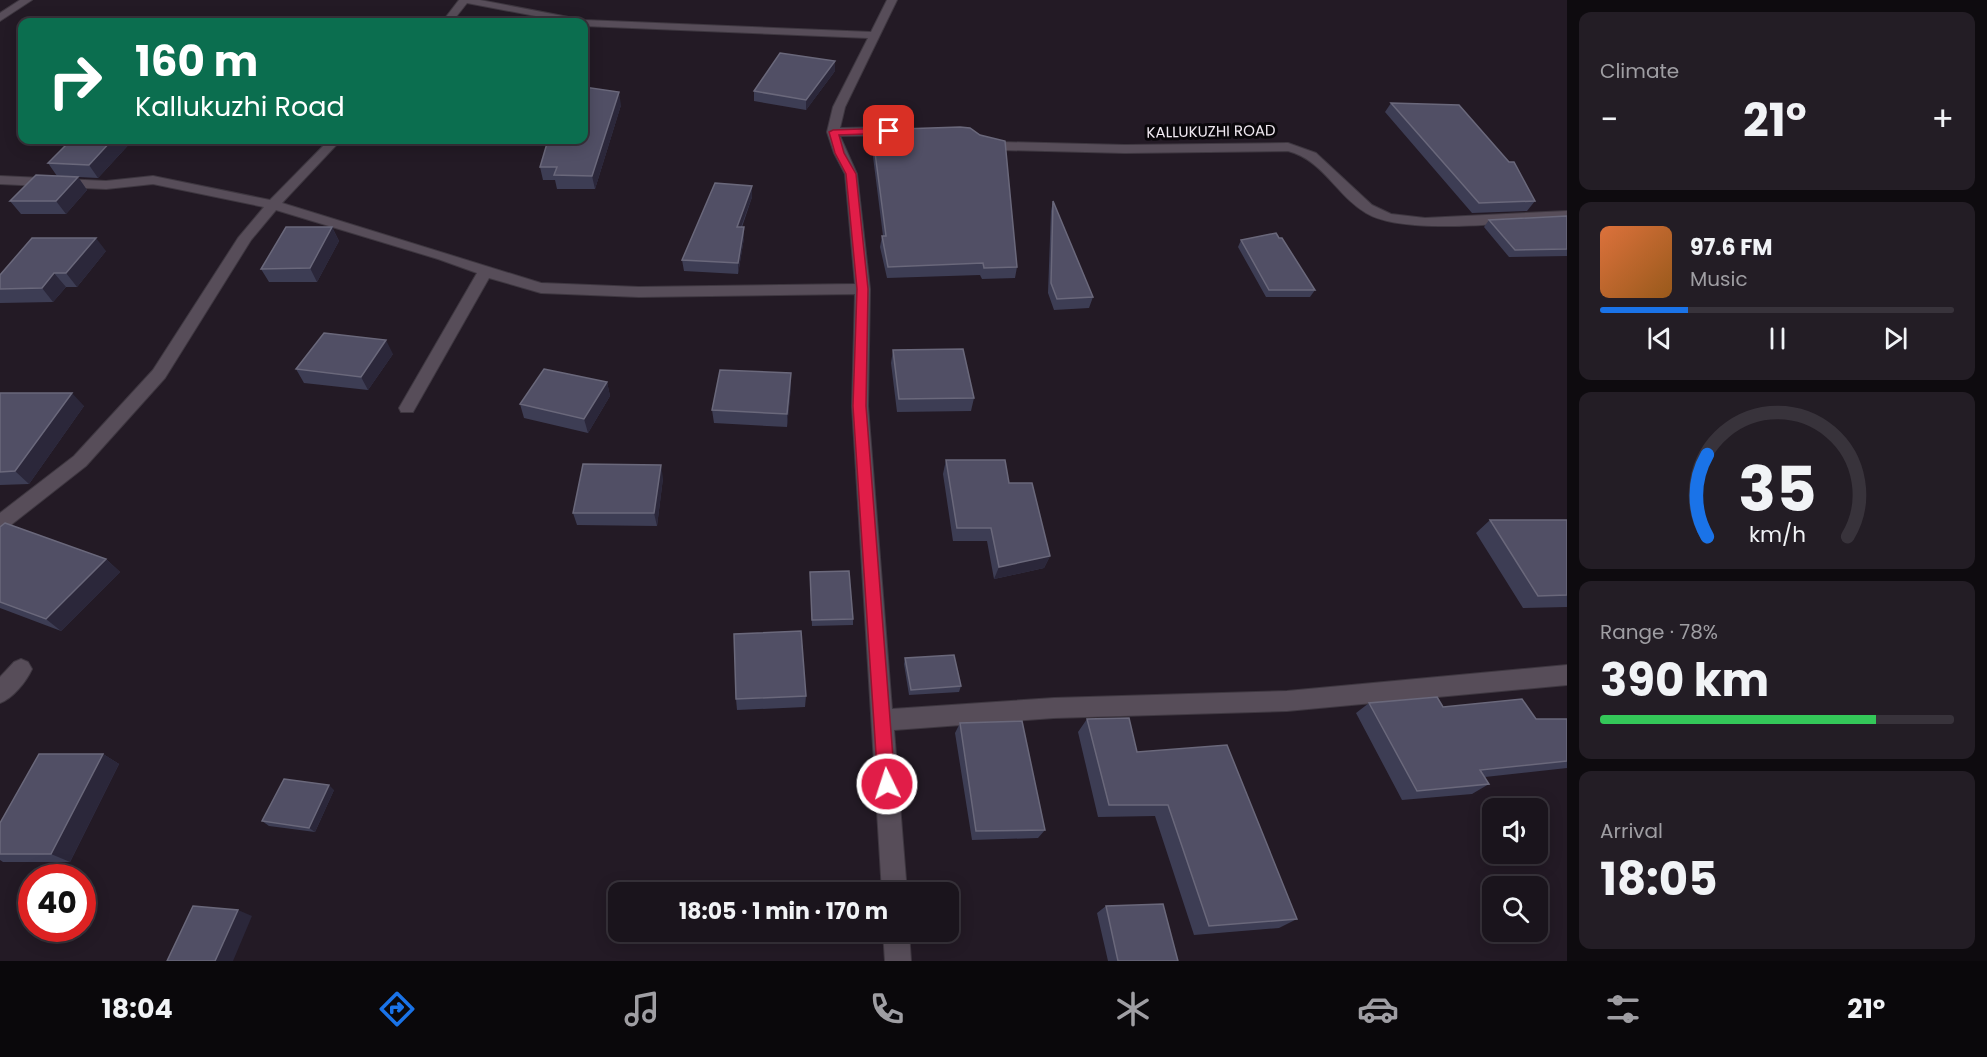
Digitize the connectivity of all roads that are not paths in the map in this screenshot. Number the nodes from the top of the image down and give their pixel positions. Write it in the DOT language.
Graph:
graph roads {
  1 [pos="27,0"];
  2 [pos="465,0"];
  3 [pos="892,0"];
  4 [pos="0,18"];
  5 [pos="450,18"];
  6 [pos="557,18"];
  7 [pos="588,23"];
  8 [pos="876,35"];
  9 [pos="907,130"];
  10 [pos="833,132"];
  11 [pos="973,134"];
  12 [pos="331,144"];
  13 [pos="0,180"];
  14 [pos="273,205"];
  15 [pos="1567,215"];
  16 [pos="486,271"];
  17 [pos="863,289"];
  18 [pos="407,408"];
  19 [pos="0,523"];
  20 [pos="21,669"];
  21 [pos="1567,675"];
  22 [pos="0,693"];
  23 [pos="882,720"];
  24 [pos="893,882"];
  25 [pos="897,942"];
  26 [pos="898,961"];
  1 -- 4 [label="street"];
  2 -- 5 [label="street"];
  2 -- 6 [label="street"];
  3 -- 8 [label="street"];
  7 -- 8 [label="street"];
  8 -- 10 [label="street"];
  9 -- 10 [label="street"];
  10 -- 17 [label="street"];
  11 -- 15 [label="street, KALLUKUZHI ROAD"];
  12 -- 14 [label="street"];
  13 -- 14 [label="street"];
  14 -- 16 [label="street"];
  14 -- 19 [label="street"];
  16 -- 17 [label="street"];
  16 -- 18 [label="street"];
  17 -- 23 [label="street"];
  20 -- 22 [label="street"];
  21 -- 23 [label="street"];
  23 -- 24 [label="street"];
  25 -- 26 [label="street"];
}
